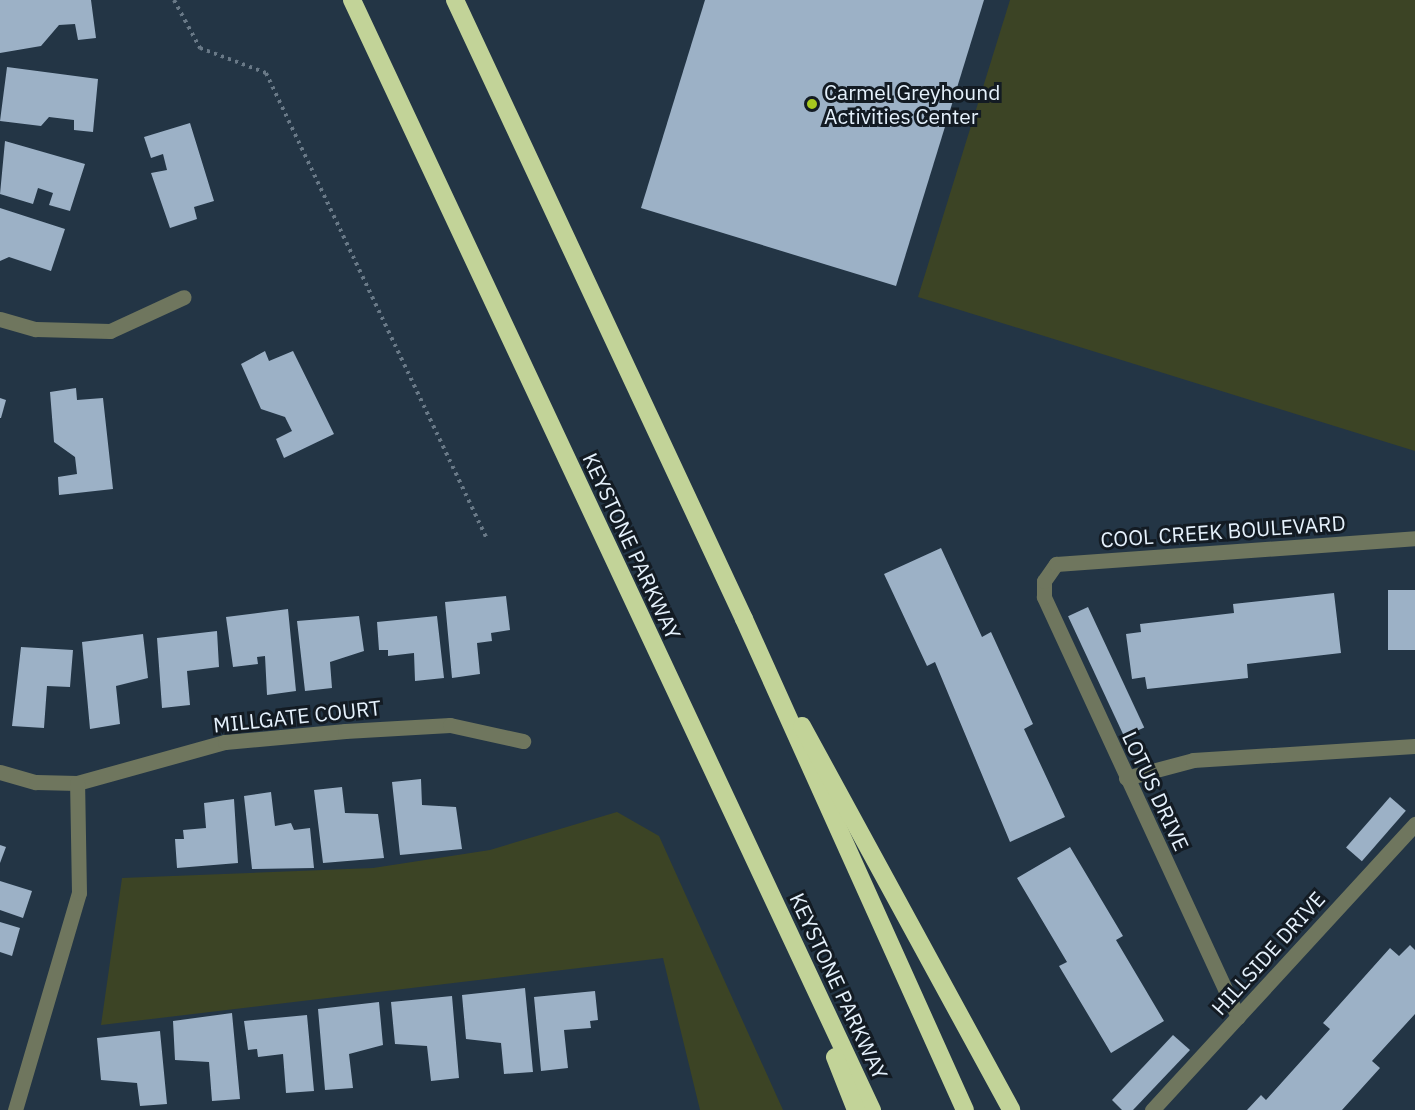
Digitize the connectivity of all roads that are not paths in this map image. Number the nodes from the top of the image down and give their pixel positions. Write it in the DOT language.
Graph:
graph roads {
  1 [pos="348,0"];
  2 [pos="352,0"];
  3 [pos="455,0"];
  4 [pos="397,95"];
  5 [pos="184,297"];
  6 [pos="0,320"];
  7 [pos="1415,538"];
  8 [pos="1044,581"];
  9 [pos="744,619"];
  10 [pos="523,741"];
  11 [pos="1415,746"];
  12 [pos="0,772"];
  13 [pos="1126,778"];
  14 [pos="77,783"];
  15 [pos="1415,824"];
  16 [pos="749,847"];
  17 [pos="1238,1017"];
  18 [pos="15,1110"];
  19 [pos="856,1110"];
  20 [pos="872,1110"];
  21 [pos="964,1110"];
  22 [pos="1011,1110"];
  23 [pos="1152,1110"];
  1 -- 4 [label="highway"];
  2 -- 4 [label="highway, KEYSTONE PARKWAY"];
  3 -- 9 [label="highway"];
  4 -- 16 [label="highway, KEYSTONE PARKWAY"];
  5 -- 6 [label="street"];
  7 -- 8 [label="street, COOL CREEK BOULEVARD"];
  8 -- 13 [label="street, LOTUS DRIVE"];
  9 -- 21 [label="highway"];
  9 -- 22 [label="highway"];
  10 -- 14 [label="street, MILLGATE COURT"];
  11 -- 13 [label="street"];
  12 -- 14 [label="street, MILLGATE COURT"];
  13 -- 17 [label="street, LOTUS DRIVE"];
  14 -- 18 [label="street"];
  15 -- 17 [label="street, HILLSIDE DRIVE"];
  16 -- 19 [label="highway"];
  16 -- 20 [label="highway, KEYSTONE PARKWAY"];
  17 -- 23 [label="street, HILLSIDE DRIVE"];
}
